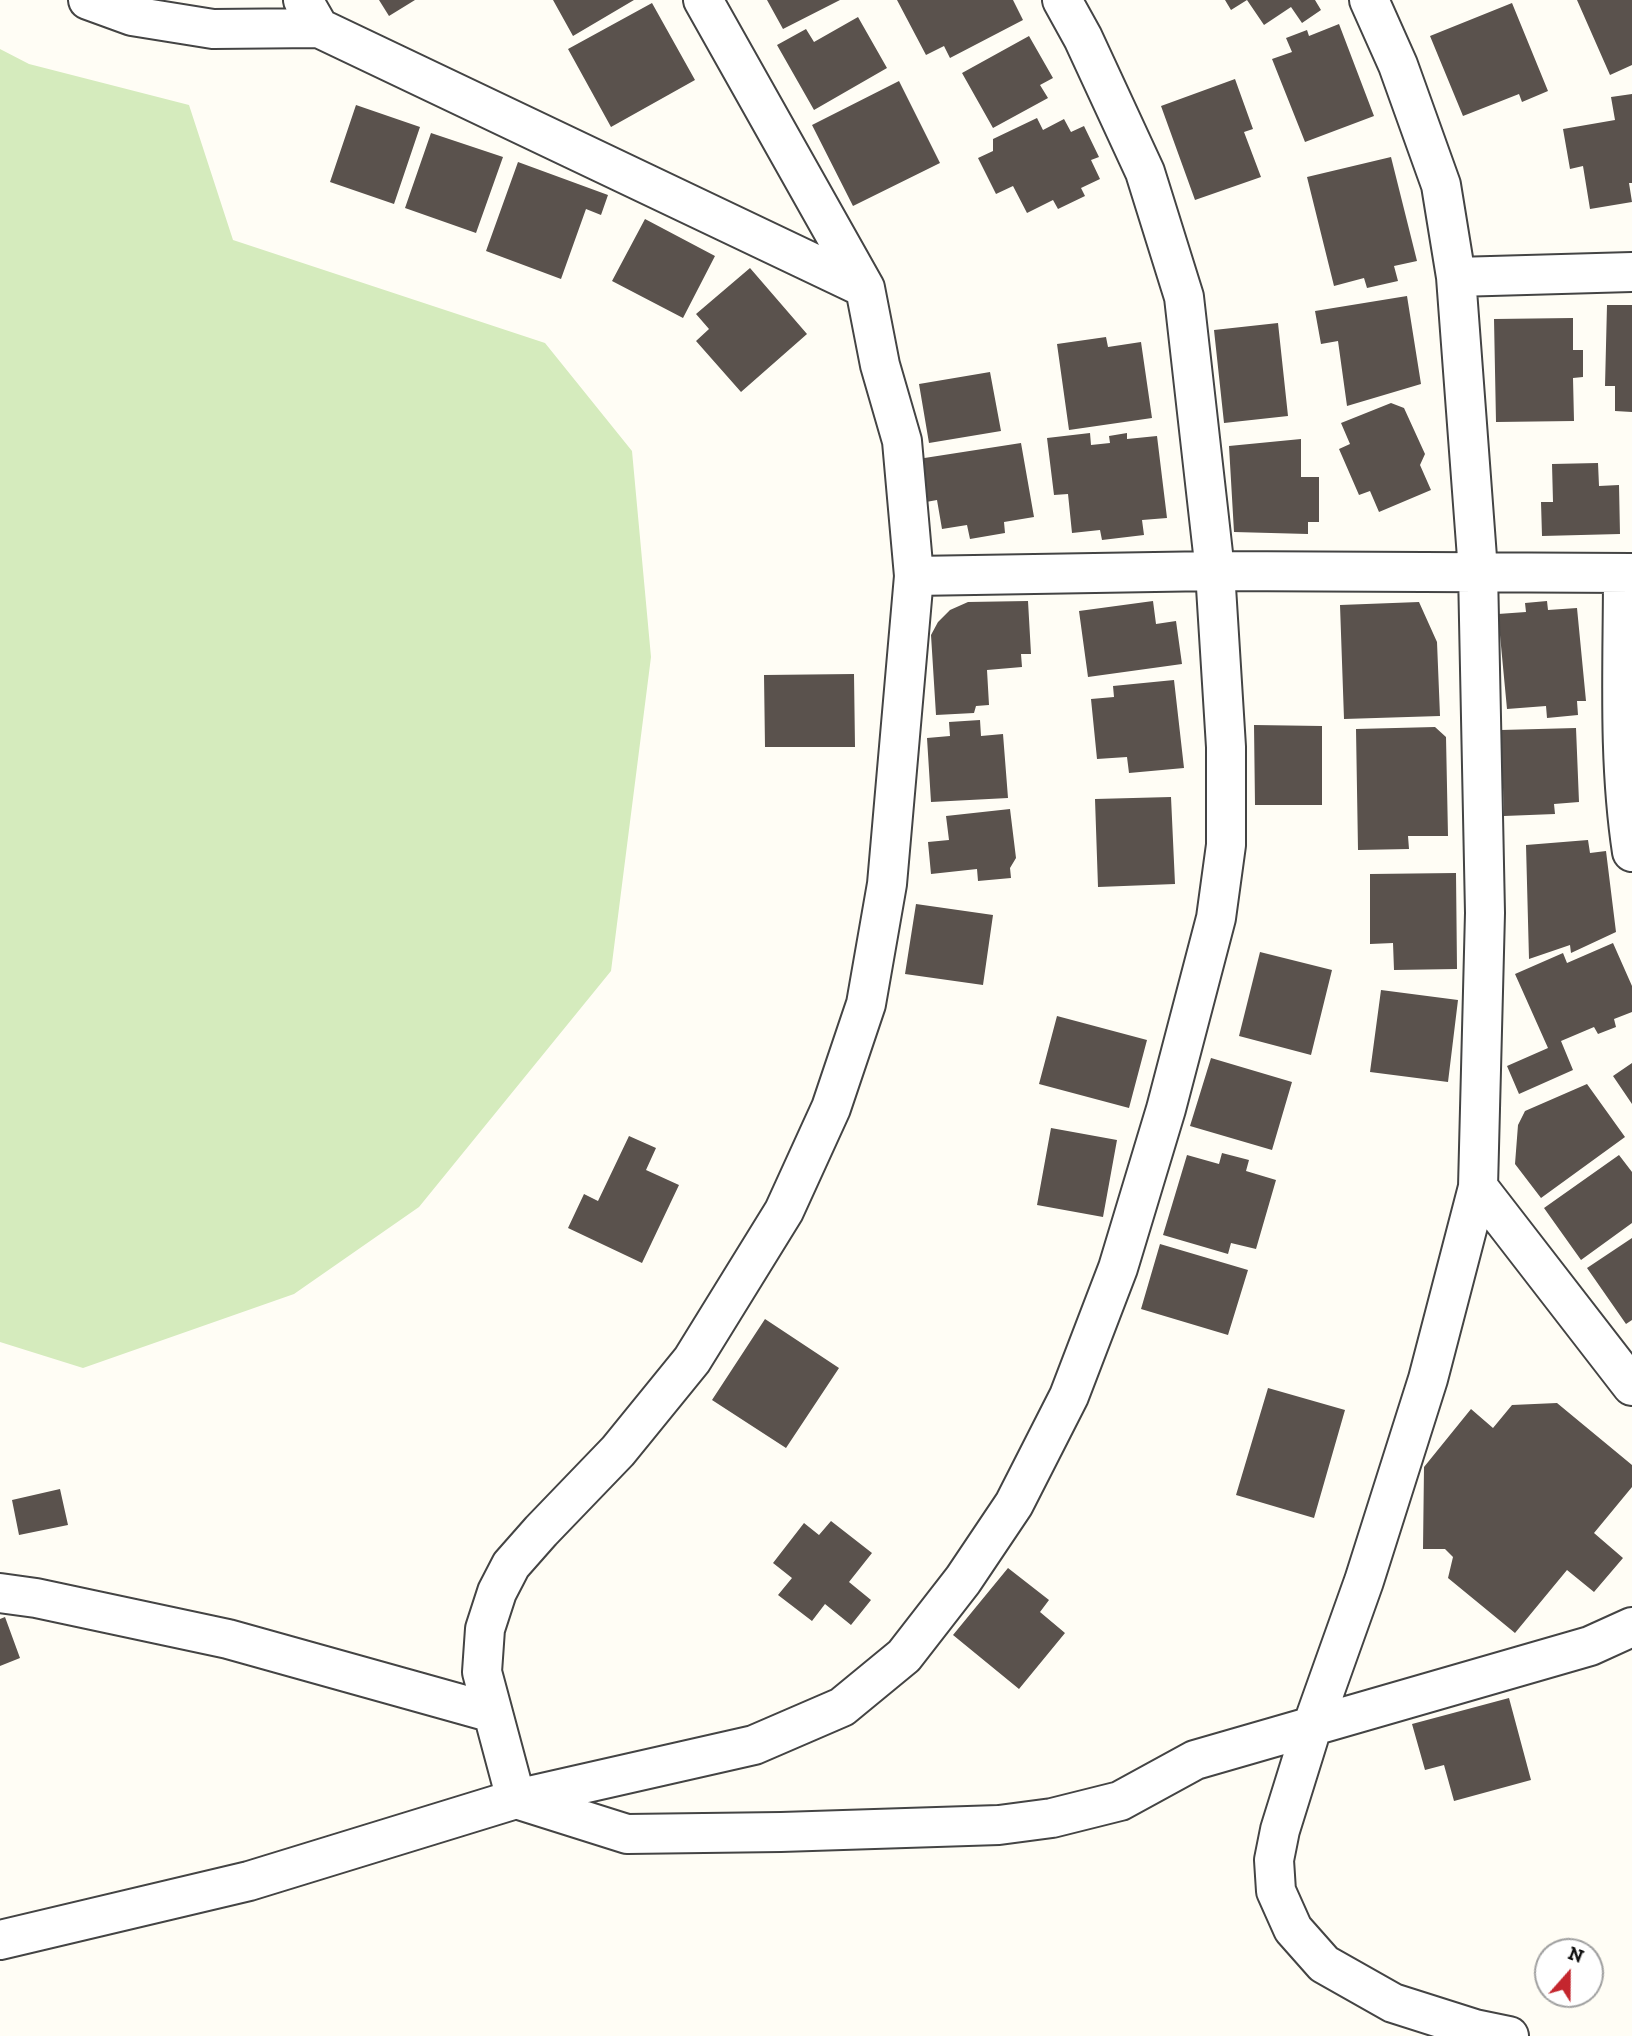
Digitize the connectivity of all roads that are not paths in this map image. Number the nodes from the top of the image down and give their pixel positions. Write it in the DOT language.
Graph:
graph roads {
  1 [pos="88,0"];
  2 [pos="704,0"];
  3 [pos="1062,0"];
  4 [pos="1369,0"];
  5 [pos="311,14"];
  6 [pos="1632,272"];
  7 [pos="1456,278"];
  8 [pos="865,288"];
  9 [pos="1215,571"];
  10 [pos="1478,571"];
  11 [pos="1628,573"];
  12 [pos="914,576"];
  13 [pos="1632,852"];
  14 [pos="1478,1187"];
  15 [pos="1632,1386"];
  16 [pos="0,1593"];
  17 [pos="1632,1627"];
  18 [pos="493,1713"];
  19 [pos="1313,1724"];
  20 [pos="516,1799"];
  21 [pos="0,1940"];
  22 [pos="1421,2025"];
  23 [pos="1510,2036"];
  1 -- 5 [label="street"];
  2 -- 8 [label="street"];
  3 -- 9 [label="street"];
  4 -- 7 [label="street"];
  5 -- 8 [label="street"];
  6 -- 7 [label="street"];
  7 -- 10 [label="street"];
  8 -- 12 [label="street"];
  9 -- 10 [label="street"];
  9 -- 12 [label="street"];
  9 -- 20 [label="street"];
  10 -- 11 [label="street"];
  10 -- 14 [label="street"];
  11 -- 13 [label="street"];
  12 -- 18 [label="street"];
  14 -- 15 [label="street"];
  14 -- 19 [label="street"];
  16 -- 18 [label="street"];
  17 -- 19 [label="street"];
  18 -- 20 [label="street"];
  19 -- 20 [label="street"];
  19 -- 22 [label="street"];
  20 -- 21 [label="street"];
  22 -- 23 [label="street"];
}
